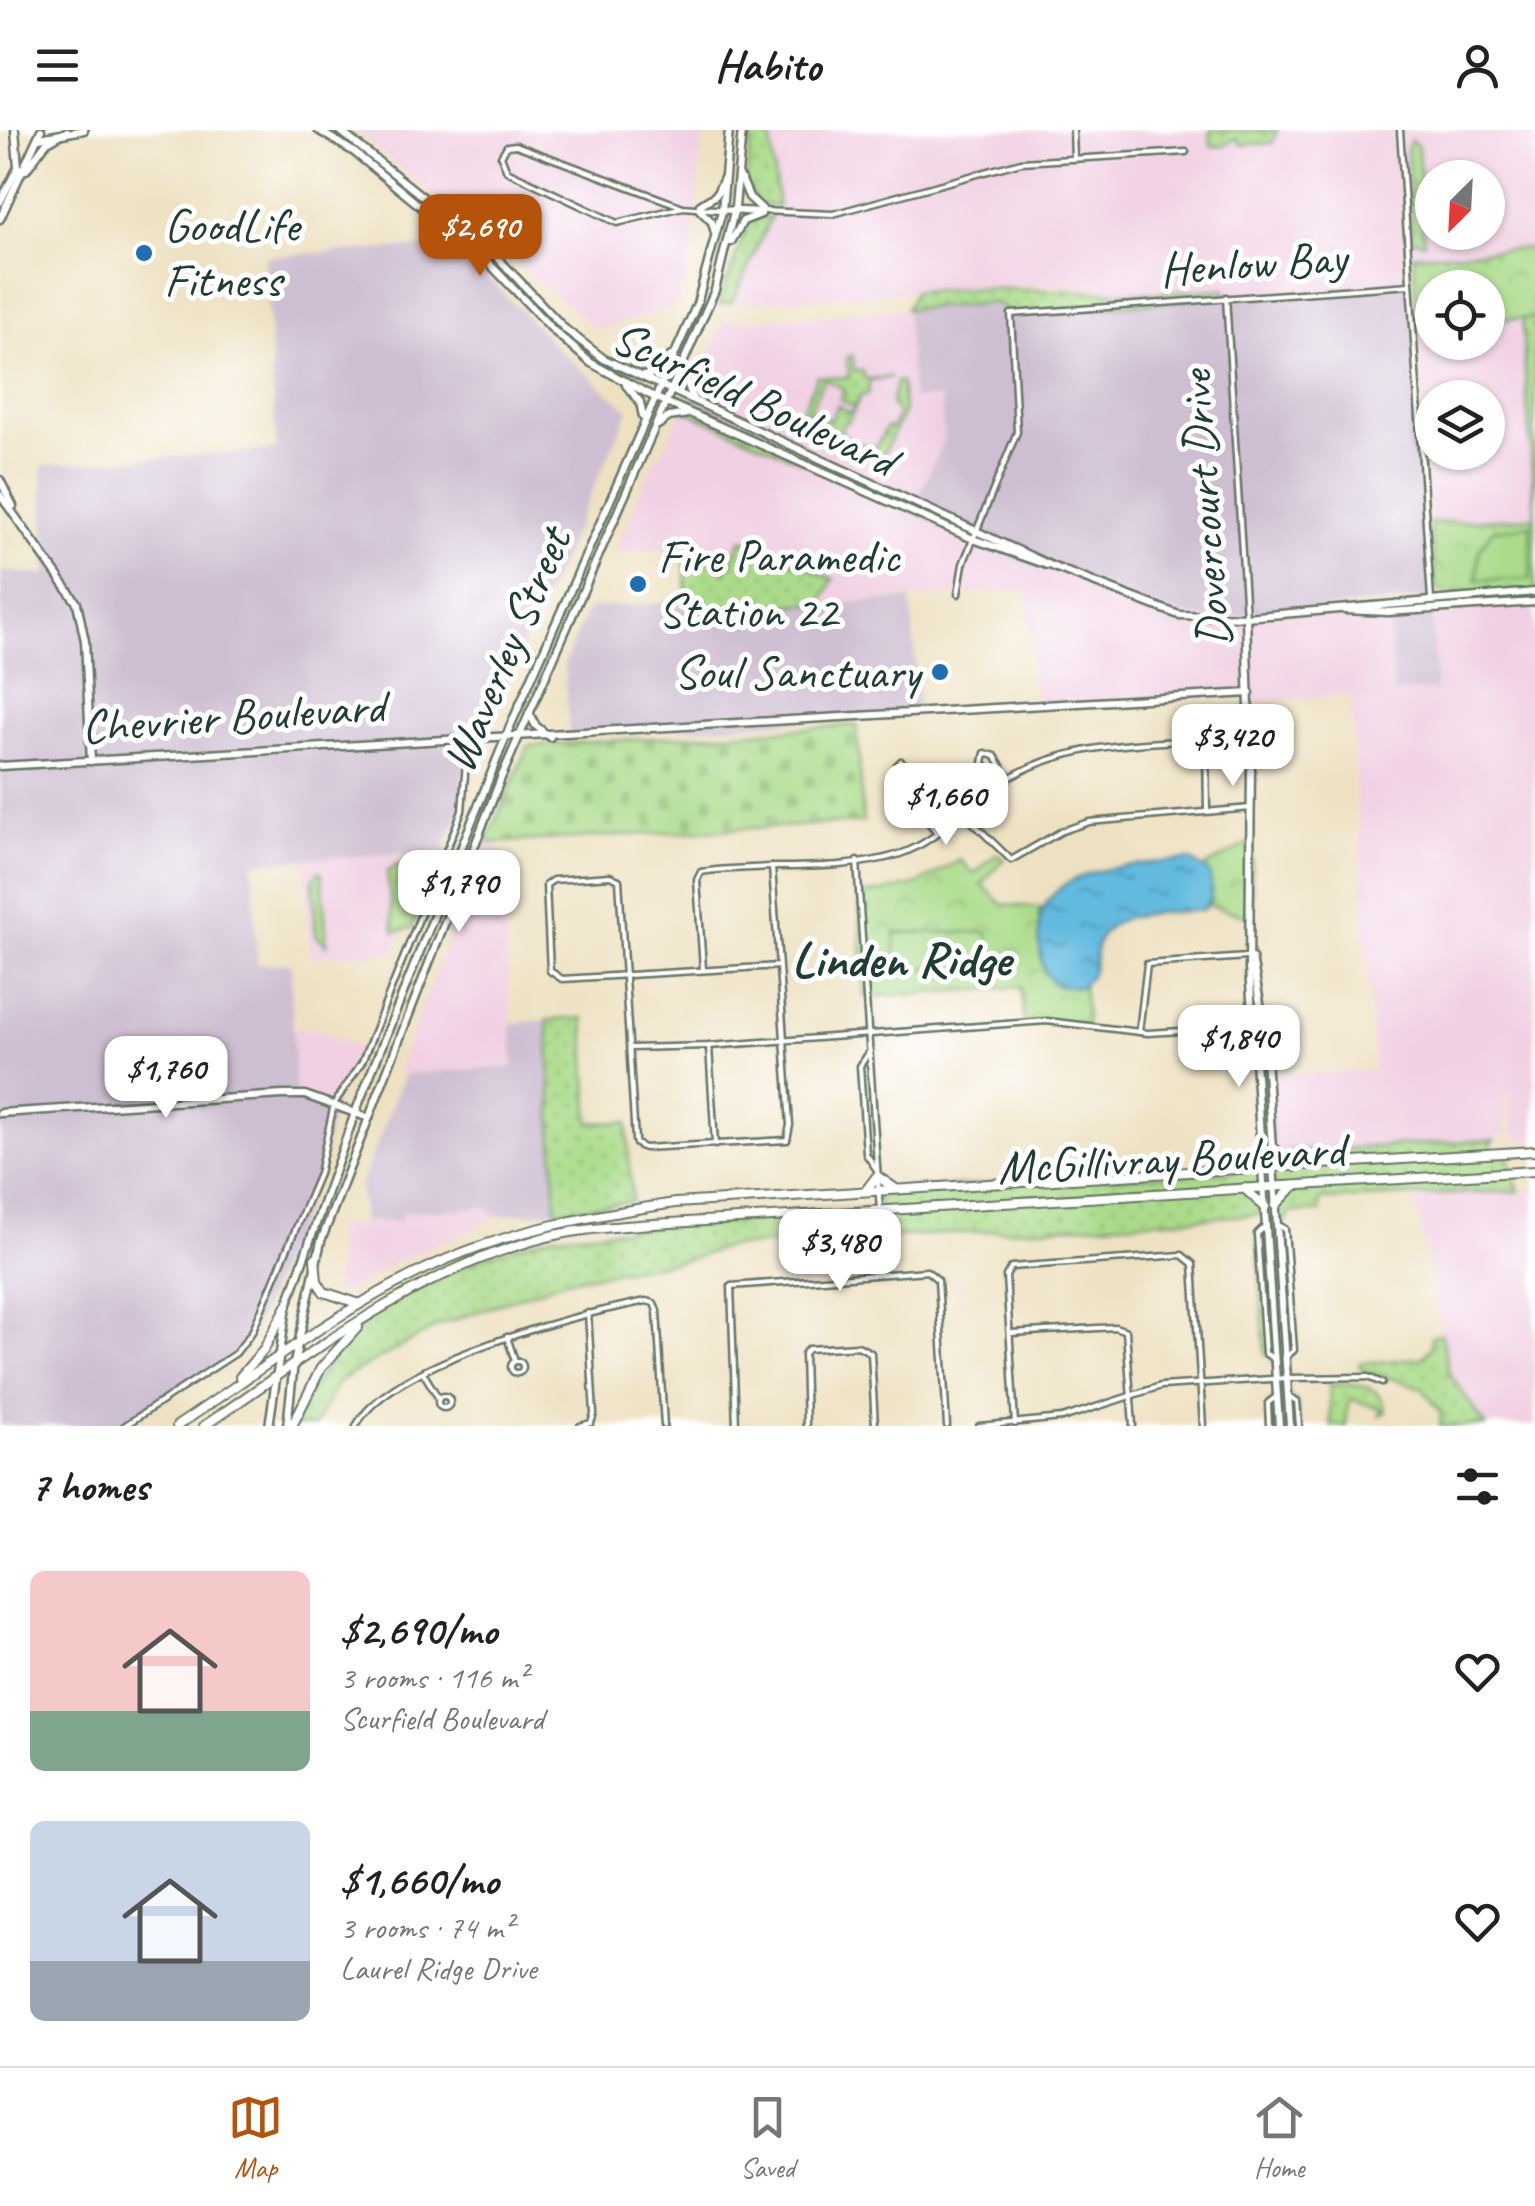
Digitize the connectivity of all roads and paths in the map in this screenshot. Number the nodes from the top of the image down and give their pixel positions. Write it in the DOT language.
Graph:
graph roads {
  1 [pos="84,130"];
  2 [pos="318,130"];
  3 [pos="339,130"];
  4 [pos="729,130"];
  5 [pos="742,130"];
  6 [pos="1072,130"];
  7 [pos="1400,130"];
  8 [pos="68,131"];
  9 [pos="16,134"];
  10 [pos="38,137"];
  11 [pos="1186,152"];
  12 [pos="1074,158"];
  13 [pos="728,167"];
  14 [pos="740,175"];
  15 [pos="22,178"];
  16 [pos="1,197"];
  17 [pos="683,207"];
  18 [pos="698,208"];
  19 [pos="722,209"];
  20 [pos="735,210"];
  21 [pos="763,211"];
  22 [pos="0,219"];
  23 [pos="716,239"];
  24 [pos="724,257"];
  25 [pos="1410,286"];
  26 [pos="1226,297"];
  27 [pos="675,351"];
  28 [pos="682,366"];
  29 [pos="638,376"];
  30 [pos="617,378"];
  31 [pos="659,386"];
  32 [pos="671,391"];
  33 [pos="654,397"];
  34 [pos="666,402"];
  35 [pos="697,404"];
  36 [pos="694,414"];
  37 [pos="642,425"];
  38 [pos="653,430"];
  39 [pos="0,480"];
  40 [pos="0,494"];
  41 [pos="18,516"];
  42 [pos="977,530"];
  43 [pos="973,539"];
  44 [pos="1054,566"];
  45 [pos="1535,592"];
  46 [pos="958,594"];
  47 [pos="1431,598"];
  48 [pos="1535,602"];
  49 [pos="1432,608"];
  50 [pos="1344,610"];
  51 [pos="1246,617"];
  52 [pos="1250,693"];
  53 [pos="529,712"];
  54 [pos="468,738"];
  55 [pos="505,738"];
  56 [pos="518,738"];
  57 [pos="551,738"];
  58 [pos="91,761"];
  59 [pos="0,766"];
  60 [pos="1009,778"];
  61 [pos="998,785"];
  62 [pos="907,794"];
  63 [pos="1251,808"];
  64 [pos="1207,810"];
  65 [pos="962,812"];
  66 [pos="938,834"];
  67 [pos="857,861"];
  68 [pos="772,867"];
  69 [pos="1252,956"];
  70 [pos="779,966"];
  71 [pos="702,969"];
  72 [pos="627,975"];
  73 [pos="1264,1026"];
  74 [pos="1254,1027"];
  75 [pos="1139,1032"];
  76 [pos="870,1036"];
  77 [pos="786,1040"];
  78 [pos="709,1046"];
  79 [pos="630,1048"];
  80 [pos="870,1051"];
  81 [pos="334,1104"];
  82 [pos="355,1112"];
  83 [pos="0,1113"];
  84 [pos="369,1118"];
  85 [pos="715,1145"];
  86 [pos="1272,1147"];
  87 [pos="1261,1150"];
  88 [pos="1535,1151"];
  89 [pos="1296,1167"];
  90 [pos="1274,1169"];
  91 [pos="1244,1170"];
  92 [pos="1262,1170"];
  93 [pos="1535,1172"];
  94 [pos="877,1173"];
  95 [pos="1295,1185"];
  96 [pos="1263,1186"];
  97 [pos="1275,1186"];
  98 [pos="1244,1188"];
  99 [pos="878,1190"];
  100 [pos="897,1190"];
  101 [pos="863,1191"];
  102 [pos="1276,1205"];
  103 [pos="1265,1207"];
  104 [pos="880,1211"];
  105 [pos="315,1259"];
  106 [pos="360,1304"];
  107 [pos="287,1306"];
  108 [pos="588,1313"];
  109 [pos="367,1317"];
  110 [pos="1011,1333"];
  111 [pos="507,1337"];
  112 [pos="300,1343"];
  113 [pos="276,1357"];
  114 [pos="515,1361"];
  115 [pos="294,1363"];
  116 [pos="424,1374"];
  117 [pos="274,1378"];
  118 [pos="1276,1378"];
  119 [pos="1287,1378"];
  120 [pos="1200,1382"];
  121 [pos="1382,1384"];
  122 [pos="226,1391"];
  123 [pos="1131,1395"];
  124 [pos="1277,1396"];
  125 [pos="1288,1396"];
  126 [pos="439,1398"];
  127 [pos="1062,1418"];
  128 [pos="1016,1424"];
  129 [pos="124,1426"];
  130 [pos="177,1426"];
  131 [pos="204,1426"];
  132 [pos="269,1426"];
  133 [pos="289,1426"];
  134 [pos="356,1426"];
  135 [pos="580,1426"];
  136 [pos="664,1426"];
  137 [pos="736,1426"];
  138 [pos="806,1426"];
  139 [pos="875,1426"];
  140 [pos="946,1426"];
  141 [pos="980,1426"];
  142 [pos="1062,1426"];
  143 [pos="1133,1426"];
  144 [pos="1203,1426"];
  145 [pos="1269,1426"];
  146 [pos="1278,1426"];
  147 [pos="1290,1426"];
  148 [pos="1299,1426"];
  1 -- 8 [label="street"];
  2 -- 30 [label="street, Scurfield Boulevard"];
  3 -- 29 [label="street, Scurfield Boulevard"];
  4 -- 13 [label="street, Waverley Street"];
  5 -- 14 [label="street, Waverley Street"];
  6 -- 12 [label="street"];
  7 -- 25 [label="street"];
  8 -- 10 [label="street"];
  8 -- 15 [label="street"];
  9 -- 10 [label="street"];
  9 -- 16 [label="street"];
  10 -- 15 [label="street"];
  11 -- 12 [label="street"];
  12 -- 21 [label="street"];
  13 -- 18 [label="street"];
  13 -- 19 [label="street, Waverley Street"];
  14 -- 20 [label="street, Waverley Street"];
  14 -- 21 [label="street"];
  15 -- 22 [label="street"];
  17 -- 17 [label="street"];
  17 -- 18 [label="street"];
  18 -- 19 [label="street"];
  18 -- 23 [label="street"];
  19 -- 20 [label="street"];
  19 -- 23 [label="street, Waverley Street"];
  20 -- 21 [label="street"];
  20 -- 24 [label="street, Waverley Street"];
  21 -- 24 [label="street"];
  23 -- 27 [label="street, Waverley Street"];
  24 -- 28 [label="street, Waverley Street"];
  25 -- 26 [label="street, Henlow Bay"];
  25 -- 47 [label="street, Henlow Bay"];
  26 -- 42 [label="street, Henlow Bay"];
  26 -- 51 [label="street, Dovercourt Drive"];
  27 -- 29 [label="street"];
  27 -- 31 [label="street, Waverley Street"];
  28 -- 32 [label="street, Waverley Street"];
  28 -- 35 [label="street"];
  29 -- 31 [label="street, Scurfield Boulevard"];
  30 -- 33 [label="street, Scurfield Boulevard"];
  30 -- 37 [label="street"];
  31 -- 32 [label="street, Scurfield Boulevard"];
  31 -- 33 [label="street, Waverley Street"];
  32 -- 34 [label="street, Waverley Street"];
  32 -- 35 [label="street, Scurfield Boulevard"];
  33 -- 34 [label="street, Scurfield Boulevard"];
  33 -- 37 [label="street, Waverley Street"];
  34 -- 36 [label="street, Scurfield Boulevard"];
  34 -- 38 [label="street, Waverley Street"];
  35 -- 42 [label="street, Scurfield Boulevard"];
  36 -- 38 [label="street"];
  36 -- 43 [label="street, Scurfield Boulevard"];
  37 -- 55 [label="street, Waverley Street"];
  38 -- 53 [label="street, Waverley Street"];
  39 -- 41 [label="street"];
  40 -- 41 [label="street"];
  41 -- 58 [label="street"];
  42 -- 43 [label="street, Henlow Bay"];
  42 -- 44 [label="street, Scurfield Boulevard"];
  43 -- 44 [label="street, Scurfield Boulevard"];
  43 -- 46 [label="street, Henlow Bay"];
  44 -- 51 [label="street, Scurfield Boulevard"];
  45 -- 47 [label="street, Scurfield Boulevard"];
  47 -- 49 [label="street, Henlow Bay"];
  47 -- 50 [label="street, Scurfield Boulevard"];
  48 -- 49 [label="street, Scurfield Boulevard"];
  49 -- 50 [label="street, Scurfield Boulevard"];
  50 -- 51 [label="street, Scurfield Boulevard"];
  51 -- 52 [label="street, Dovercourt Drive"];
  52 -- 57 [label="street, Chevrier Boulevard"];
  52 -- 63 [label="street, Dovercourt Drive"];
  53 -- 56 [label="street, Waverley Street"];
  53 -- 57 [label="street"];
  54 -- 55 [label="street, Chevrier Boulevard"];
  54 -- 58 [label="street, Chevrier Boulevard"];
  54 -- 81 [label="street"];
  55 -- 56 [label="street, Chevrier Boulevard"];
  55 -- 82 [label="street, Waverley Street"];
  56 -- 57 [label="street, Chevrier Boulevard"];
  56 -- 84 [label="street, Waverley Street"];
  58 -- 59 [label="street, Chevrier Boulevard"];
  60 -- 61 [label="street"];
  60 -- 61 [label="street"];
  60 -- 64 [label="street"];
  61 -- 65 [label="street"];
  62 -- 62 [label="street"];
  62 -- 66 [label="street"];
  63 -- 64 [label="street"];
  63 -- 69 [label="street, Dovercourt Drive"];
  64 -- 65 [label="street"];
  65 -- 66 [label="street"];
  66 -- 67 [label="street"];
  67 -- 68 [label="street"];
  67 -- 76 [label="street"];
  68 -- 70 [label="street"];
  68 -- 71 [label="street"];
  69 -- 73 [label="street, Dovercourt Drive"];
  69 -- 74 [label="street, Dovercourt Drive"];
  69 -- 75 [label="street"];
  70 -- 71 [label="street"];
  70 -- 77 [label="street"];
  71 -- 72 [label="street"];
  72 -- 72 [label="street"];
  72 -- 79 [label="street"];
  73 -- 74 [label="street"];
  73 -- 86 [label="street, Dovercourt Drive"];
  74 -- 75 [label="street"];
  74 -- 87 [label="street, Dovercourt Drive"];
  75 -- 76 [label="street"];
  76 -- 77 [label="street"];
  76 -- 80 [label="street"];
  77 -- 78 [label="street"];
  77 -- 85 [label="street"];
  78 -- 79 [label="street"];
  78 -- 85 [label="street"];
  79 -- 85 [label="street"];
  80 -- 94 [label="street"];
  80 -- 94 [label="street"];
  81 -- 82 [label="street"];
  81 -- 83 [label="street"];
  81 -- 129 [label="street"];
  82 -- 84 [label="street"];
  82 -- 107 [label="street, Waverley Street"];
  84 -- 105 [label="street, Waverley Street"];
  86 -- 89 [label="main road"];
  86 -- 90 [label="street, Dovercourt Drive"];
  87 -- 91 [label="main road"];
  87 -- 92 [label="street, Dovercourt Drive"];
  88 -- 89 [label="main road, McGillivray Boulevard"];
  89 -- 90 [label="main road, McGillivray Boulevard"];
  90 -- 92 [label="main road, McGillivray Boulevard"];
  90 -- 97 [label="street, Dovercourt Drive"];
  91 -- 92 [label="main road, McGillivray Boulevard"];
  91 -- 100 [label="main road, McGillivray Boulevard"];
  92 -- 96 [label="street, Dovercourt Drive"];
  93 -- 95 [label="main road, McGillivray Boulevard"];
  94 -- 99 [label="street"];
  94 -- 100 [label="main road"];
  94 -- 101 [label="main road"];
  95 -- 97 [label="main road, McGillivray Boulevard"];
  95 -- 102 [label="main road"];
  96 -- 97 [label="main road, McGillivray Boulevard"];
  96 -- 98 [label="main road, McGillivray Boulevard"];
  96 -- 103 [label="street, Dovercourt Drive"];
  97 -- 102 [label="street, Dovercourt Drive"];
  98 -- 103 [label="main road"];
  98 -- 104 [label="main road, McGillivray Boulevard"];
  99 -- 100 [label="main road, McGillivray Boulevard"];
  99 -- 101 [label="main road, McGillivray Boulevard"];
  99 -- 104 [label="street"];
  101 -- 106 [label="main road, McGillivray Boulevard"];
  102 -- 119 [label="street, Dovercourt Drive"];
  103 -- 118 [label="street, Dovercourt Drive"];
  104 -- 109 [label="main road, McGillivray Boulevard"];
  105 -- 106 [label="main road"];
  105 -- 112 [label="street, Waverley Street"];
  106 -- 112 [label="main road, McGillivray Boulevard"];
  107 -- 113 [label="street, Waverley Street"];
  107 -- 122 [label="main road"];
  108 -- 111 [label="street"];
  108 -- 135 [label="street"];
  108 -- 136 [label="street"];
  109 -- 115 [label="main road, McGillivray Boulevard"];
  109 -- 133 [label="main road"];
  110 -- 120 [label="street"];
  110 -- 123 [label="street"];
  110 -- 128 [label="street"];
  111 -- 114 [label="street"];
  111 -- 116 [label="street"];
  112 -- 113 [label="main road, McGillivray Boulevard"];
  112 -- 115 [label="street, Waverley Street"];
  113 -- 117 [label="street, Waverley Street"];
  113 -- 122 [label="main road, McGillivray Boulevard"];
  115 -- 117 [label="main road, McGillivray Boulevard"];
  115 -- 133 [label="street, Waverley Street"];
  116 -- 126 [label="street"];
  116 -- 134 [label="street"];
  117 -- 131 [label="main road, McGillivray Boulevard"];
  117 -- 132 [label="street, Waverley Street"];
  118 -- 119 [label="street"];
  118 -- 120 [label="street"];
  118 -- 124 [label="street, Dovercourt Drive"];
  119 -- 121 [label="street"];
  119 -- 125 [label="street, Dovercourt Drive"];
  120 -- 123 [label="street"];
  120 -- 144 [label="street"];
  122 -- 130 [label="main road, McGillivray Boulevard"];
  123 -- 127 [label="street"];
  123 -- 143 [label="street"];
  124 -- 145 [label="street"];
  124 -- 146 [label="street, Dovercourt Drive"];
  125 -- 147 [label="street, Dovercourt Drive"];
  125 -- 148 [label="street"];
  127 -- 128 [label="street"];
  127 -- 142 [label="street"];
  128 -- 141 [label="street"];
  137 -- 140 [label="street"];
  138 -- 139 [label="street"];
}
